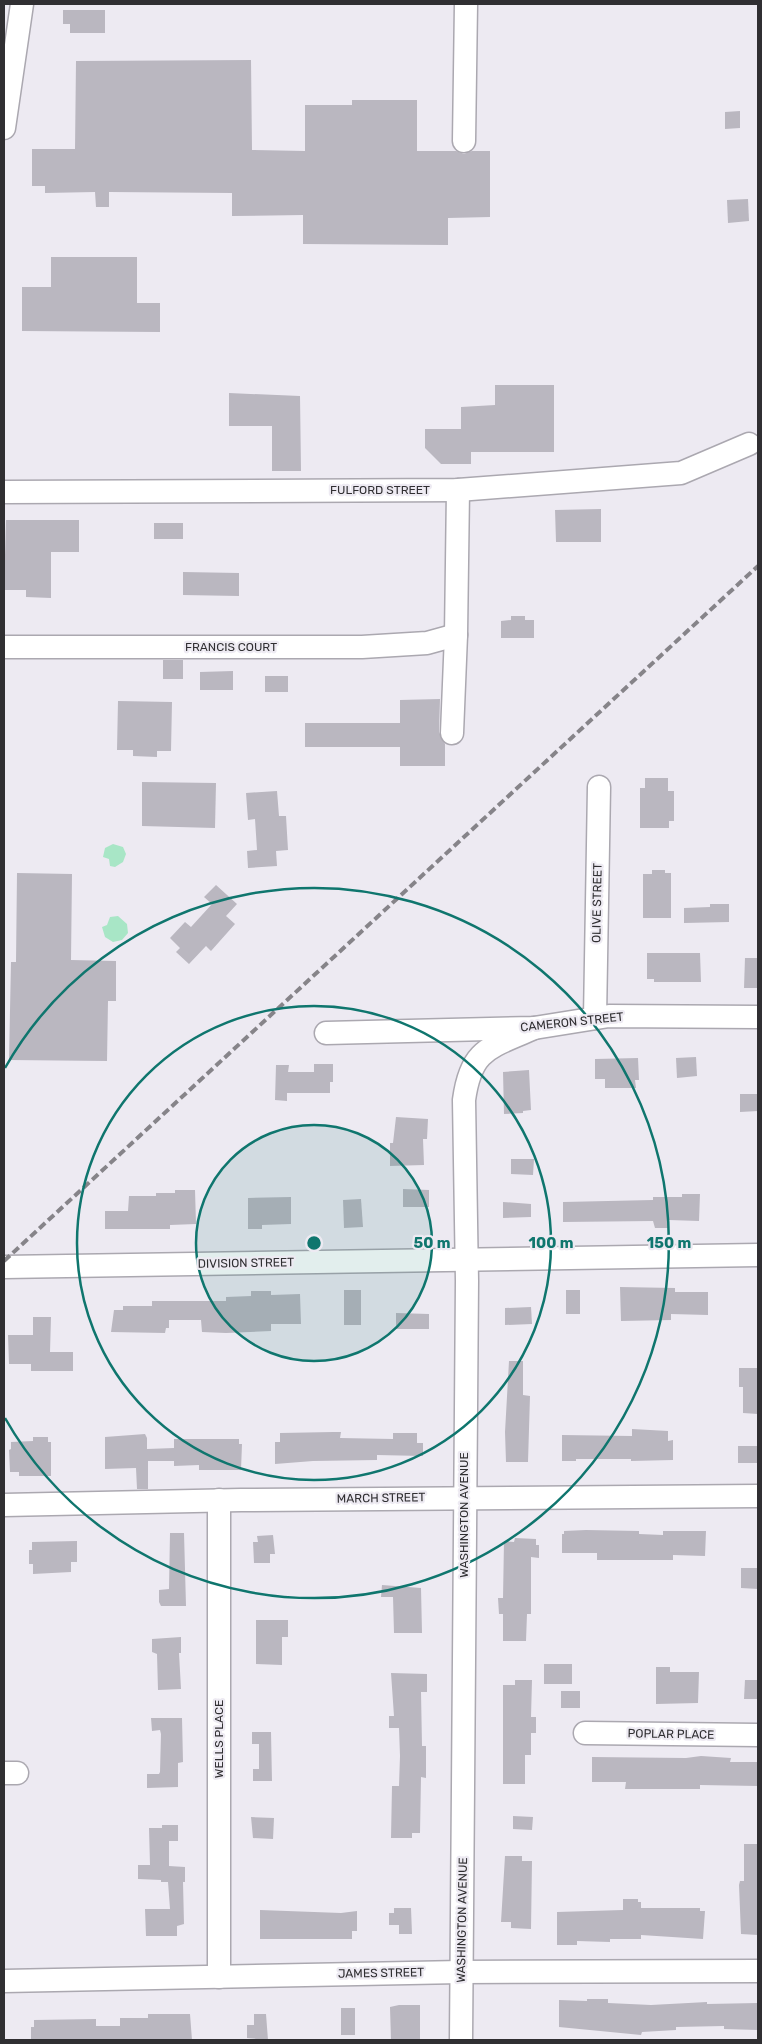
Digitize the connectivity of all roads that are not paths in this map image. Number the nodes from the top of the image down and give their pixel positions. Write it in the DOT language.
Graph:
graph roads {
  1 [pos="22,4"];
  2 [pos="466,4"];
  3 [pos="4,128"];
  4 [pos="464,141"];
  5 [pos="749,444"];
  6 [pos="458,490"];
  7 [pos="4,492"];
  8 [pos="456,635"];
  9 [pos="4,647"];
  10 [pos="452,733"];
  11 [pos="599,788"];
  12 [pos="758,1017"];
  13 [pos="595,1018"];
  14 [pos="534,1028"];
  15 [pos="326,1033"];
  16 [pos="758,1255"];
  17 [pos="467,1258"];
  18 [pos="4,1267"];
  19 [pos="758,1496"];
  20 [pos="464,1498"];
  21 [pos="220,1500"];
  22 [pos="4,1505"];
  23 [pos="585,1733"];
  24 [pos="758,1735"];
  25 [pos="758,1971"];
  26 [pos="461,1972"];
  27 [pos="219,1977"];
  28 [pos="4,1981"];
  29 [pos="460,2040"];
  1 -- 3 [label="street"];
  2 -- 4 [label="street"];
  5 -- 6 [label="street, FULFORD STREET"];
  6 -- 7 [label="street, FULFORD STREET"];
  6 -- 8 [label="street"];
  8 -- 9 [label="street, FRANCIS COURT"];
  8 -- 10 [label="street"];
  11 -- 13 [label="street, OLIVE STREET"];
  12 -- 13 [label="street, CAMERON STREET"];
  13 -- 14 [label="street, CAMERON STREET"];
  14 -- 15 [label="street, CAMERON STREET"];
  14 -- 17 [label="street, WASHINGTON AVENUE"];
  16 -- 17 [label="street, DIVISION STREET"];
  17 -- 18 [label="street, DIVISION STREET"];
  17 -- 20 [label="street, WASHINGTON AVENUE"];
  19 -- 20 [label="street, MARCH STREET"];
  20 -- 21 [label="street, MARCH STREET"];
  20 -- 26 [label="street, WASHINGTON AVENUE"];
  21 -- 22 [label="street, MARCH STREET"];
  21 -- 27 [label="street, WELLS PLACE"];
  23 -- 24 [label="street, POPLAR PLACE"];
  25 -- 26 [label="street, JAMES STREET"];
  26 -- 27 [label="street, JAMES STREET"];
  26 -- 29 [label="street, WASHINGTON AVENUE"];
  27 -- 28 [label="street, JAMES STREET"];
}
